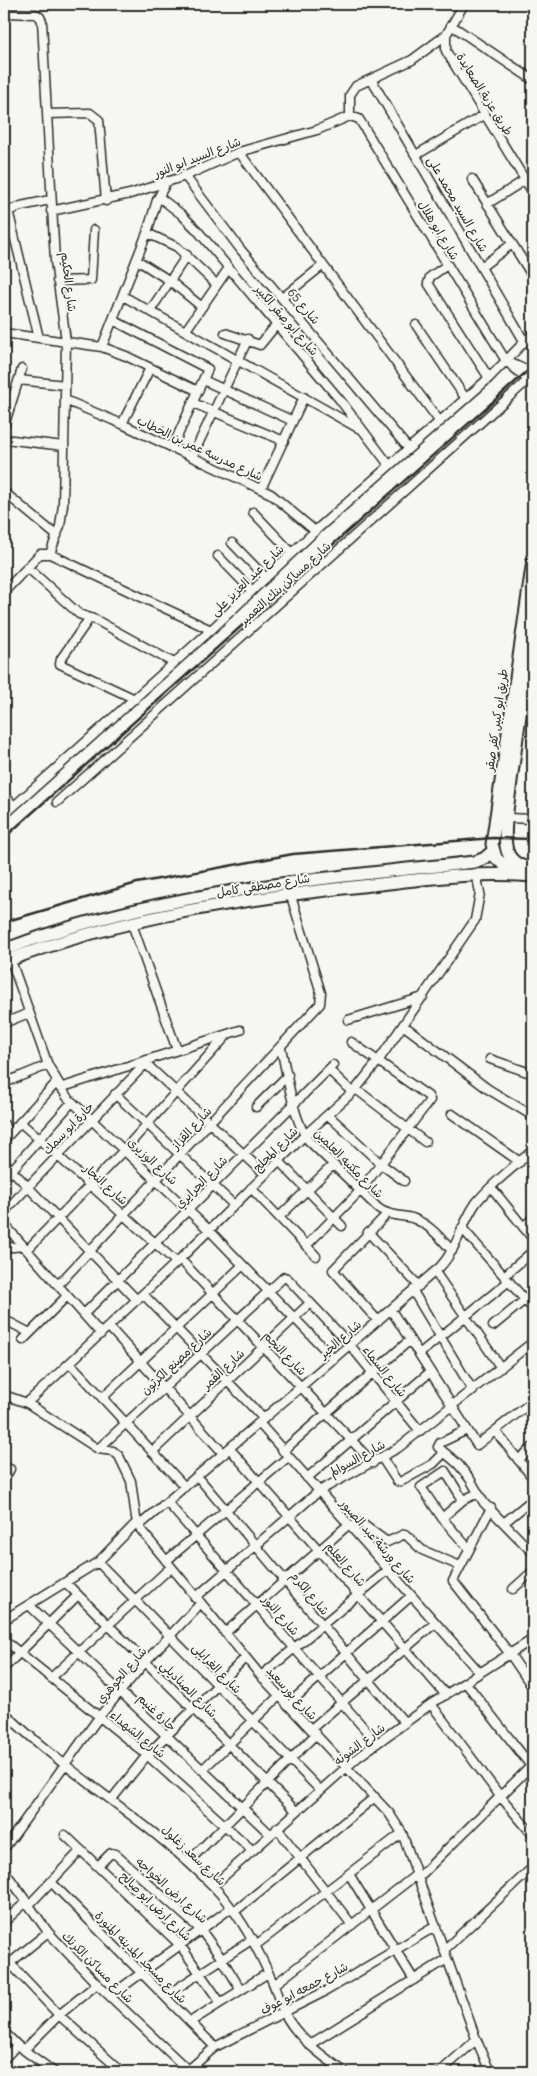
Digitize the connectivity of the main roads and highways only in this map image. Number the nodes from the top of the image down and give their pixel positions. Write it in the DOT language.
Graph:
graph roads {
  1 [pos="533,560"];
  2 [pos="533,621"];
  3 [pos="493,851"];
  4 [pos="524,870"];
  5 [pos="533,876"];
  6 [pos="6,955"];
  1 -- 3 [label="main road, طريق ابو كبير, كفر صقر"];
  2 -- 4 [label="main road, طريق ابو كبير, كفر صقر"];
  3 -- 4 [label="main road"];
  3 -- 6 [label="main road, شارع مصطفى كامل"];
  4 -- 5 [label="main road, شارع مصطفى كامل"];
  4 -- 6 [label="main road, شارع مصطفى كامل"];
}
